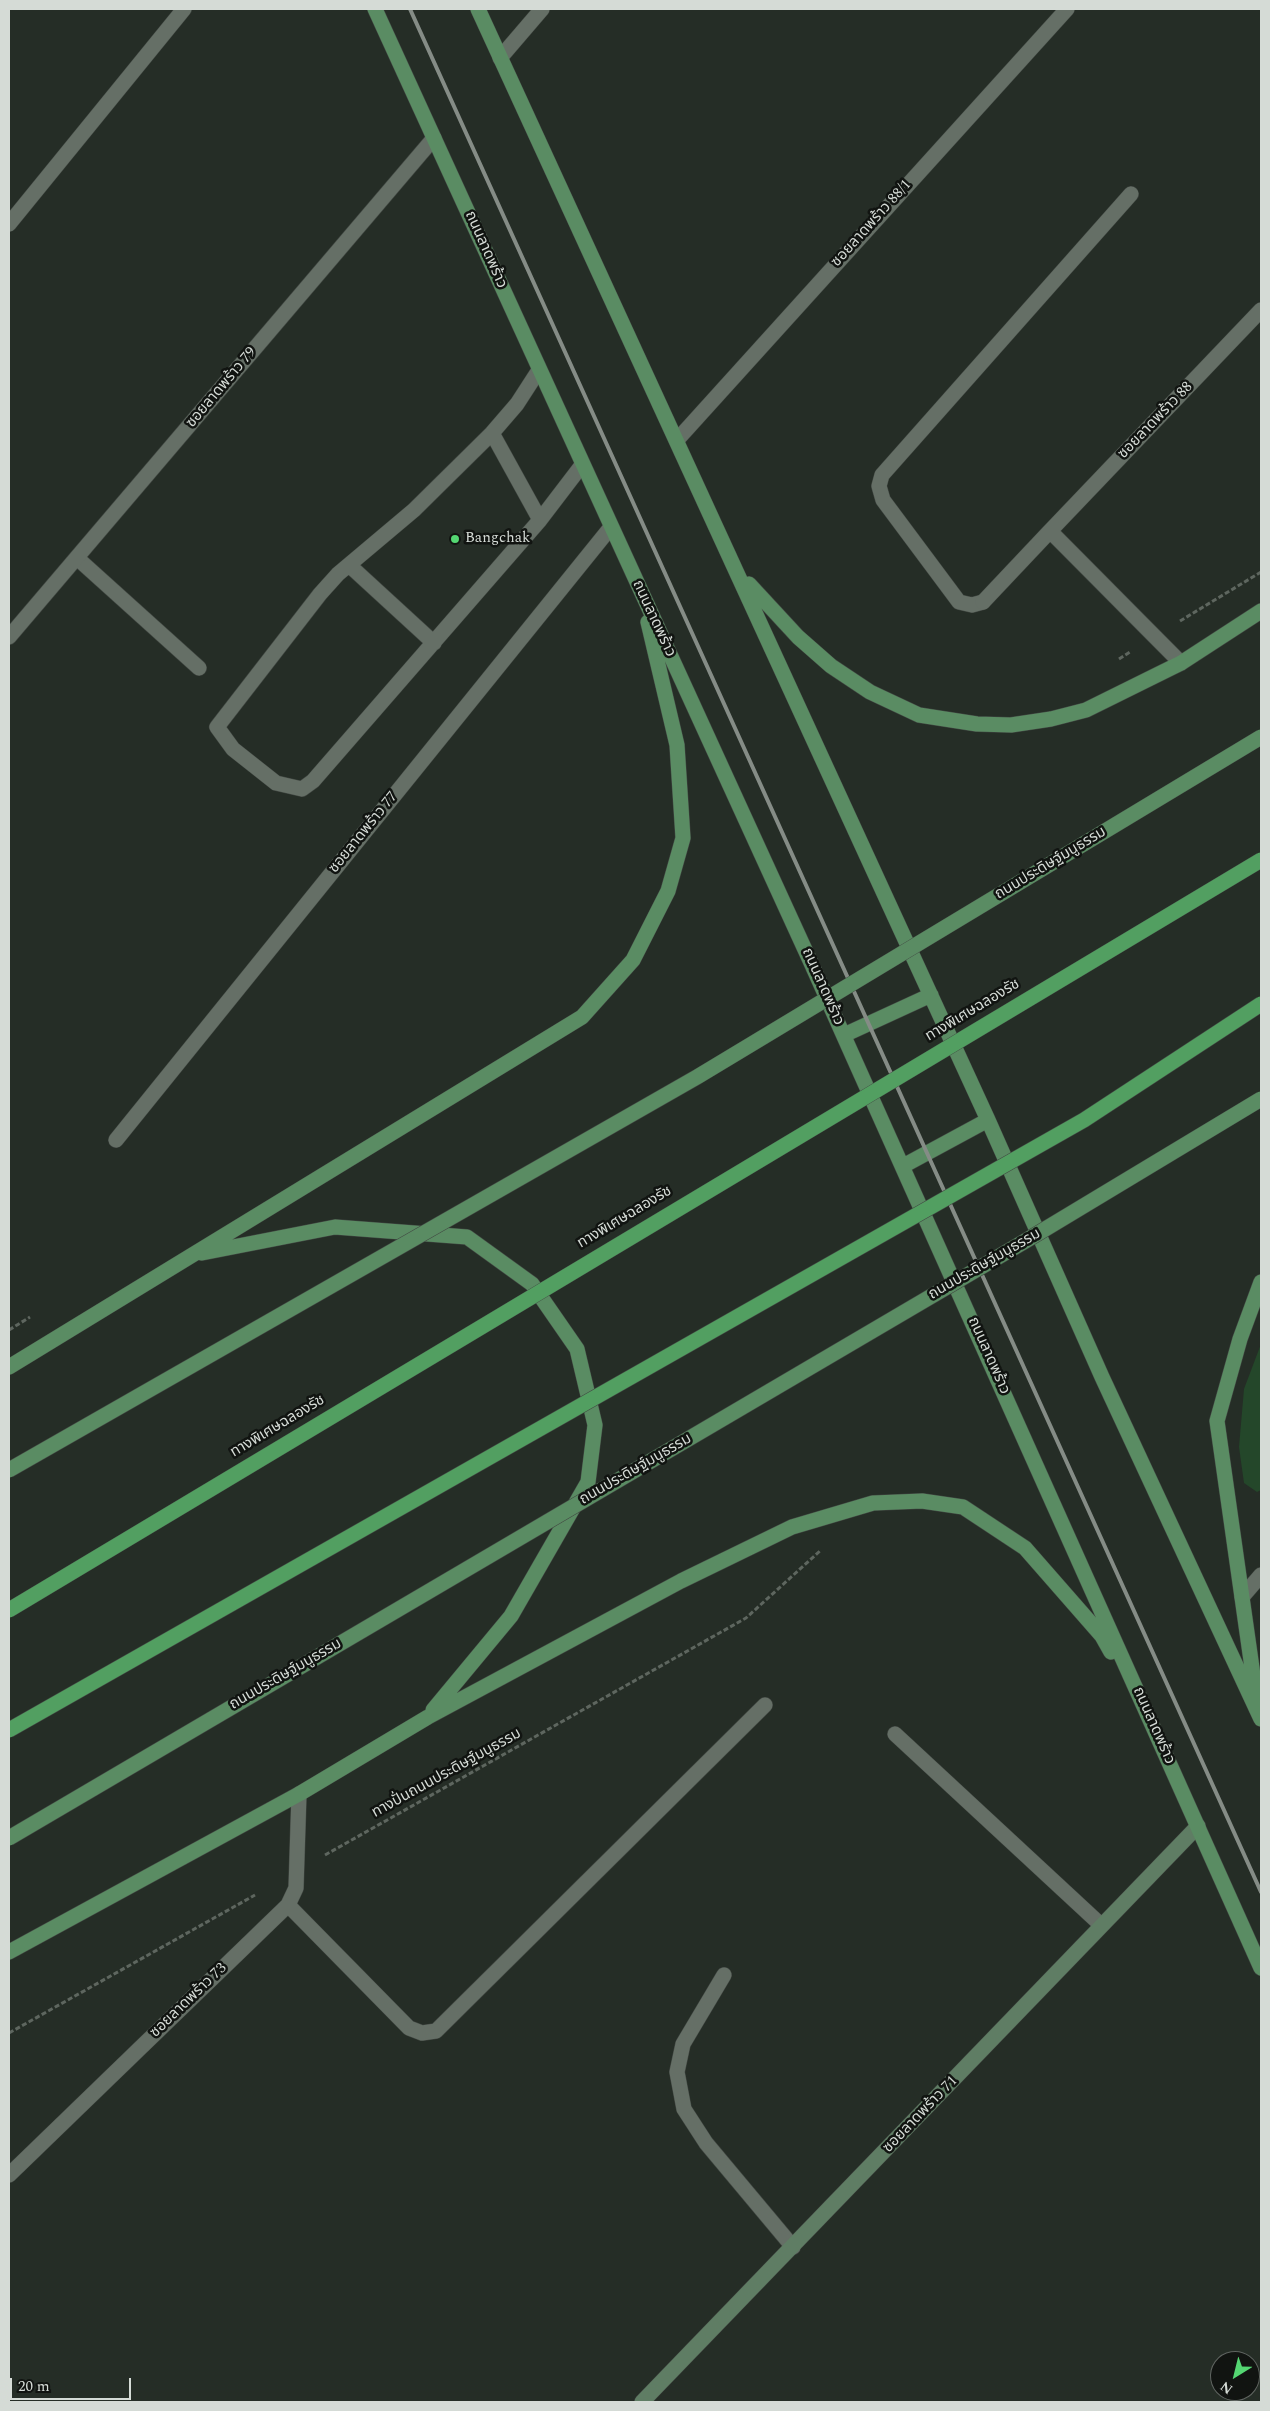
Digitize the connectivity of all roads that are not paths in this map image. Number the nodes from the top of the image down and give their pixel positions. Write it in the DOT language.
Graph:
graph roads {
  1 [pos="184,9"];
  2 [pos="375,9"];
  3 [pos="478,9"];
  4 [pos="542,9"];
  5 [pos="1066,9"];
  6 [pos="500,58"];
  7 [pos="434,138"];
  8 [pos="1131,194"];
  9 [pos="9,224"];
  10 [pos="1261,310"];
  11 [pos="539,370"];
  12 [pos="492,433"];
  13 [pos="677,440"];
  14 [pos="582,465"];
  15 [pos="540,520"];
  16 [pos="611,527"];
  17 [pos="1050,531"];
  18 [pos="76,558"];
  19 [pos="349,565"];
  20 [pos="739,574"];
  21 [pos="641,592"];
  22 [pos="1261,611"];
  23 [pos="9,637"];
  24 [pos="434,643"];
  25 [pos="1181,663"];
  26 [pos="199,668"];
  27 [pos="1261,737"];
  28 [pos="1261,860"];
  29 [pos="931,995"];
  30 [pos="1261,1004"];
  31 [pos="844,1035"];
  32 [pos="1261,1099"];
  33 [pos="988,1120"];
  34 [pos="116,1140"];
  35 [pos="903,1166"];
  36 [pos="191,1255"];
  37 [pos="1261,1282"];
  38 [pos="9,1367"];
  39 [pos="9,1470"];
  40 [pos="1261,1575"];
  41 [pos="1242,1597"];
  42 [pos="9,1610"];
  43 [pos="764,1705"];
  44 [pos="1260,1716"];
  45 [pos="428,1717"];
  46 [pos="1153,1726"];
  47 [pos="9,1730"];
  48 [pos="895,1734"];
  49 [pos="300,1794"];
  50 [pos="1198,1826"];
  51 [pos="9,1838"];
  52 [pos="288,1905"];
  53 [pos="1101,1925"];
  54 [pos="9,1952"];
  55 [pos="1261,1968"];
  56 [pos="724,1975"];
  57 [pos="9,2175"];
  58 [pos="793,2247"];
  59 [pos="642,2402"];
  1 -- 9 [label="street"];
  2 -- 7 [label="main road, ถนนลาดพร้าว"];
  3 -- 6 [label="main road"];
  4 -- 6 [label="street"];
  5 -- 13 [label="street, ซอยลาดพร้าว 88/1"];
  6 -- 13 [label="main road"];
  7 -- 11 [label="main road, ถนนลาดพร้าว"];
  7 -- 18 [label="street, ซอยลาดพร้าว 79"];
  8 -- 17 [label="street, ซอยลาดพร้าว 88"];
  10 -- 17 [label="street, ซอยลาดพร้าว 88"];
  11 -- 12 [label="street"];
  11 -- 14 [label="main road, ถนนลาดพร้าว"];
  12 -- 15 [label="street"];
  12 -- 19 [label="street"];
  13 -- 20 [label="main road"];
  14 -- 15 [label="street"];
  14 -- 16 [label="main road, ถนนลาดพร้าว"];
  15 -- 24 [label="street"];
  16 -- 21 [label="main road, ถนนลาดพร้าว"];
  16 -- 34 [label="street, ซอยลาดพร้าว 77"];
  17 -- 25 [label="street"];
  18 -- 23 [label="street, ซอยลาดพร้าว 79"];
  18 -- 26 [label="street"];
  19 -- 24 [label="street"];
  19 -- 24 [label="street"];
  20 -- 25 [label="main road"];
  20 -- 29 [label="main road"];
  21 -- 31 [label="main road, ถนนลาดพร้าว"];
  21 -- 36 [label="main road"];
  22 -- 25 [label="main road"];
  27 -- 39 [label="main road, ถนนประดิษฐ์มนูธรรม, bridge"];
  28 -- 42 [label="highway, ทางพิเศษฉลองรัช, bridge"];
  29 -- 31 [label="main road"];
  29 -- 33 [label="main road"];
  30 -- 47 [label="highway, bridge"];
  31 -- 35 [label="main road, ถนนลาดพร้าว"];
  32 -- 51 [label="main road, ถนนประดิษฐ์มนูธรรม, bridge"];
  33 -- 35 [label="main road"];
  33 -- 44 [label="main road"];
  35 -- 46 [label="main road, ถนนลาดพร้าว"];
  36 -- 38 [label="main road"];
  36 -- 45 [label="main road"];
  37 -- 41 [label="main road"];
  40 -- 41 [label="street"];
  41 -- 44 [label="main road"];
  43 -- 52 [label="street"];
  45 -- 46 [label="main road"];
  45 -- 49 [label="main road"];
  46 -- 50 [label="main road, ถนนลาดพร้าว"];
  48 -- 53 [label="street"];
  49 -- 52 [label="street, ซอยลาดพร้าว 73"];
  49 -- 54 [label="main road"];
  50 -- 53 [label="street, ซอยลาดพร้าว 71"];
  50 -- 55 [label="main road, ถนนลาดพร้าว"];
  52 -- 57 [label="street, ซอยลาดพร้าว 73"];
  53 -- 58 [label="street, ซอยลาดพร้าว 71"];
  56 -- 58 [label="street"];
  58 -- 59 [label="street, ซอยลาดพร้าว 71"];
}
